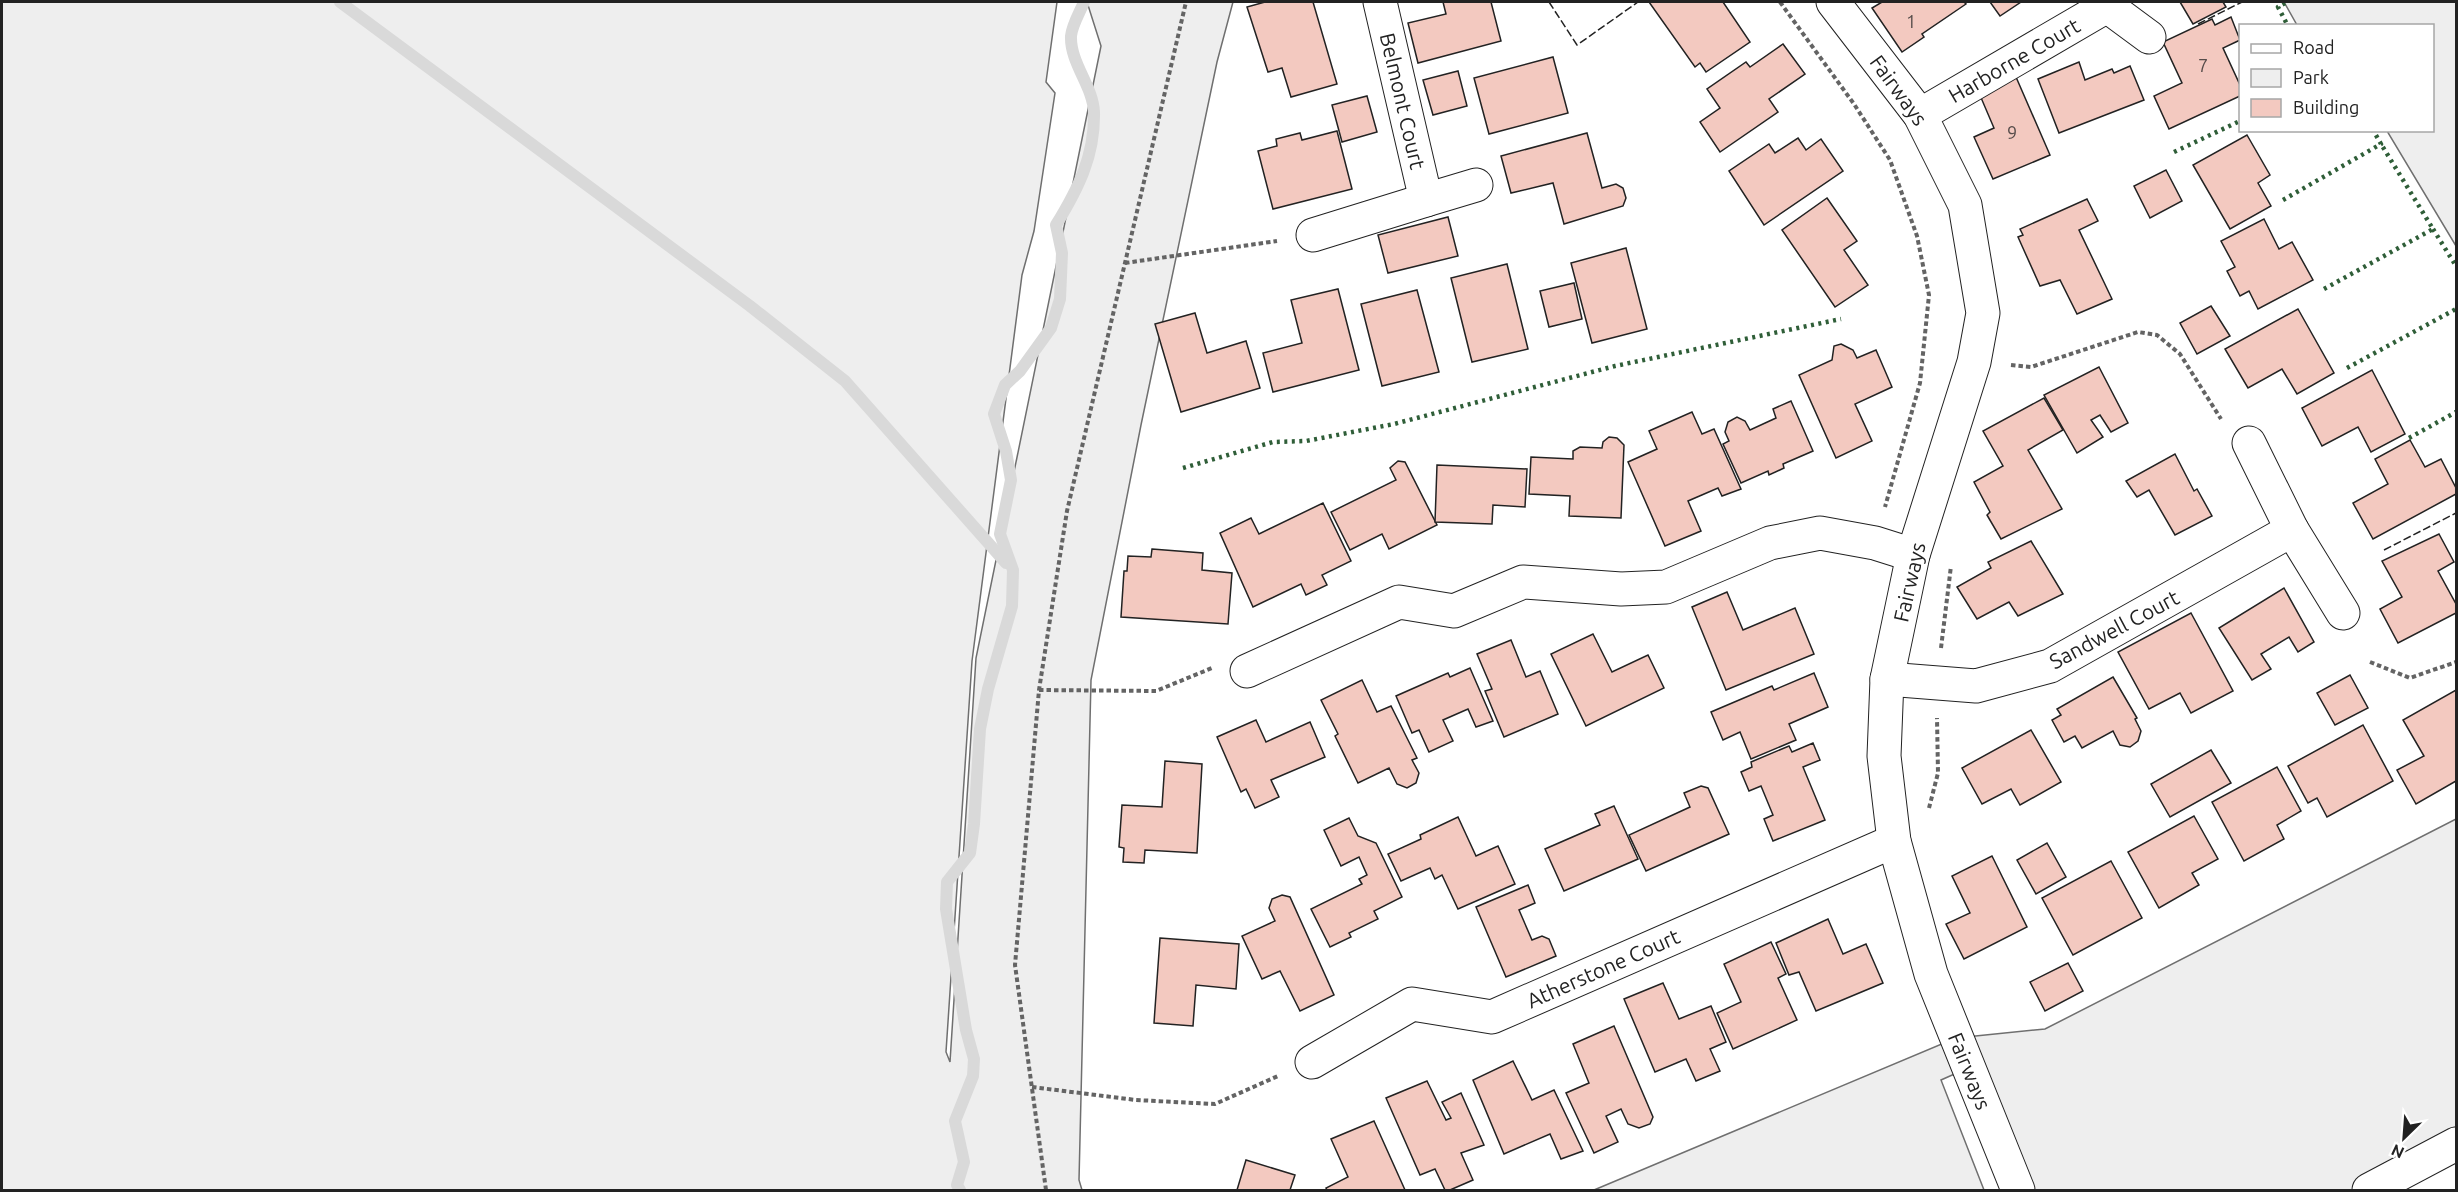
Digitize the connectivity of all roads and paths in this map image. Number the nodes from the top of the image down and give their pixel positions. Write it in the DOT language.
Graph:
graph roads {
  1 [pos="1186,2"];
  2 [pos="1380,2"];
  3 [pos="1780,2"];
  4 [pos="1833,2"];
  5 [pos="2106,4"];
  6 [pos="2149,37"];
  7 [pos="1920,115"];
  8 [pos="1476,185"];
  9 [pos="1425,200"];
  10 [pos="1313,235"];
  11 [pos="1125,263"];
  12 [pos="1974,362"];
  13 [pos="2249,443"];
  14 [pos="2292,530"];
  15 [pos="1875,543"];
  16 [pos="1913,555"];
  17 [pos="2343,613"];
  18 [pos="2370,662"];
  19 [pos="2457,662"];
  20 [pos="1247,671"];
  21 [pos="1887,678"];
  22 [pos="1039,690"];
  23 [pos="1894,841"];
  24 [pos="1312,1062"];
  25 [pos="1032,1087"];
  26 [pos="2457,1144"];
  27 [pos="1046,1191"];
  28 [pos="2018,1191"];
  29 [pos="2369,1191"];
  1 -- 11 [label="path"];
  2 -- 9 [label="street, Belmont Court"];
  3 -- 15 [label="path"];
  4 -- 7 [label="street, Fairways"];
  5 -- 6 [label="street, Harborne Court"];
  5 -- 7 [label="street, Harborne Court"];
  7 -- 12 [label="street, Fairways"];
  8 -- 9 [label="street, Belmont Court"];
  9 -- 10 [label="street, Belmont Court"];
  10 -- 11 [label="path"];
  11 -- 22 [label="path"];
  12 -- 13 [label="path"];
  12 -- 16 [label="street, Fairways"];
  13 -- 14 [label="street"];
  14 -- 17 [label="street"];
  14 -- 21 [label="street, Sandwell Court"];
  15 -- 16 [label="street"];
  15 -- 20 [label="street"];
  16 -- 21 [label="street, Fairways"];
  18 -- 19 [label="path"];
  20 -- 22 [label="path"];
  21 -- 23 [label="street, Fairways"];
  22 -- 25 [label="path"];
  23 -- 24 [label="street, Atherstone Court"];
  23 -- 28 [label="street, Fairways"];
  24 -- 25 [label="path"];
  25 -- 27 [label="path"];
  26 -- 29 [label="street"];
}
